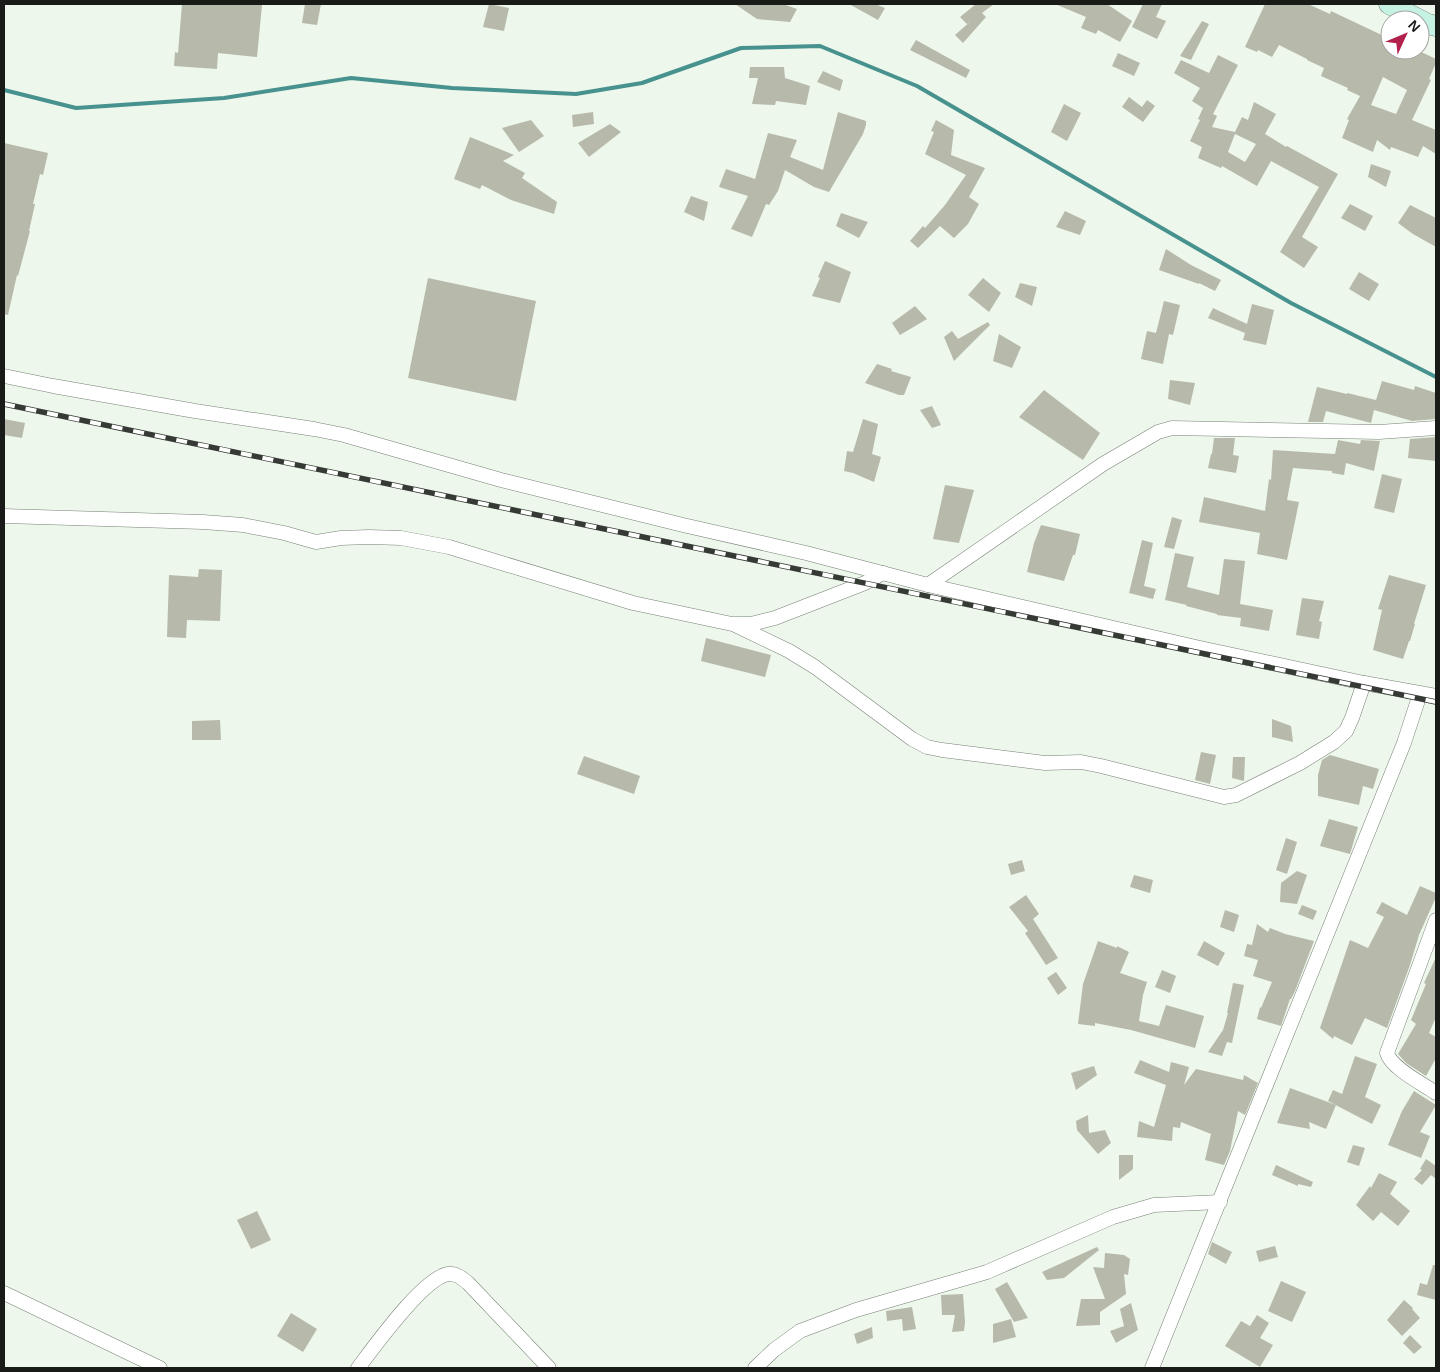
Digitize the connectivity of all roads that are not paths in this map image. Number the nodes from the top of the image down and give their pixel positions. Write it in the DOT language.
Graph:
graph roads {
  1 [pos="1389,4"];
  2 [pos="1436,26"];
  3 [pos="4,376"];
  4 [pos="1436,428"];
  5 [pos="4,516"];
  6 [pos="883,573"];
  7 [pos="928,585"];
  8 [pos="732,624"];
  9 [pos="1364,683"];
  10 [pos="1420,694"];
  11 [pos="1436,696"];
  12 [pos="1436,920"];
  13 [pos="1436,1093"];
  14 [pos="1220,1202"];
  15 [pos="4,1293"];
  16 [pos="160,1368"];
  17 [pos="358,1368"];
  18 [pos="548,1368"];
  19 [pos="755,1368"];
  20 [pos="1152,1368"];
  1 -- 2 [label="main road"];
  3 -- 6 [label="street"];
  4 -- 7 [label="street"];
  5 -- 8 [label="street"];
  6 -- 7 [label="street"];
  6 -- 8 [label="street"];
  7 -- 9 [label="street"];
  8 -- 9 [label="street"];
  9 -- 10 [label="street"];
  10 -- 11 [label="street"];
  10 -- 14 [label="street"];
  12 -- 13 [label="street"];
  14 -- 19 [label="street"];
  14 -- 20 [label="street"];
  15 -- 16 [label="street"];
  17 -- 18 [label="street"];
}
